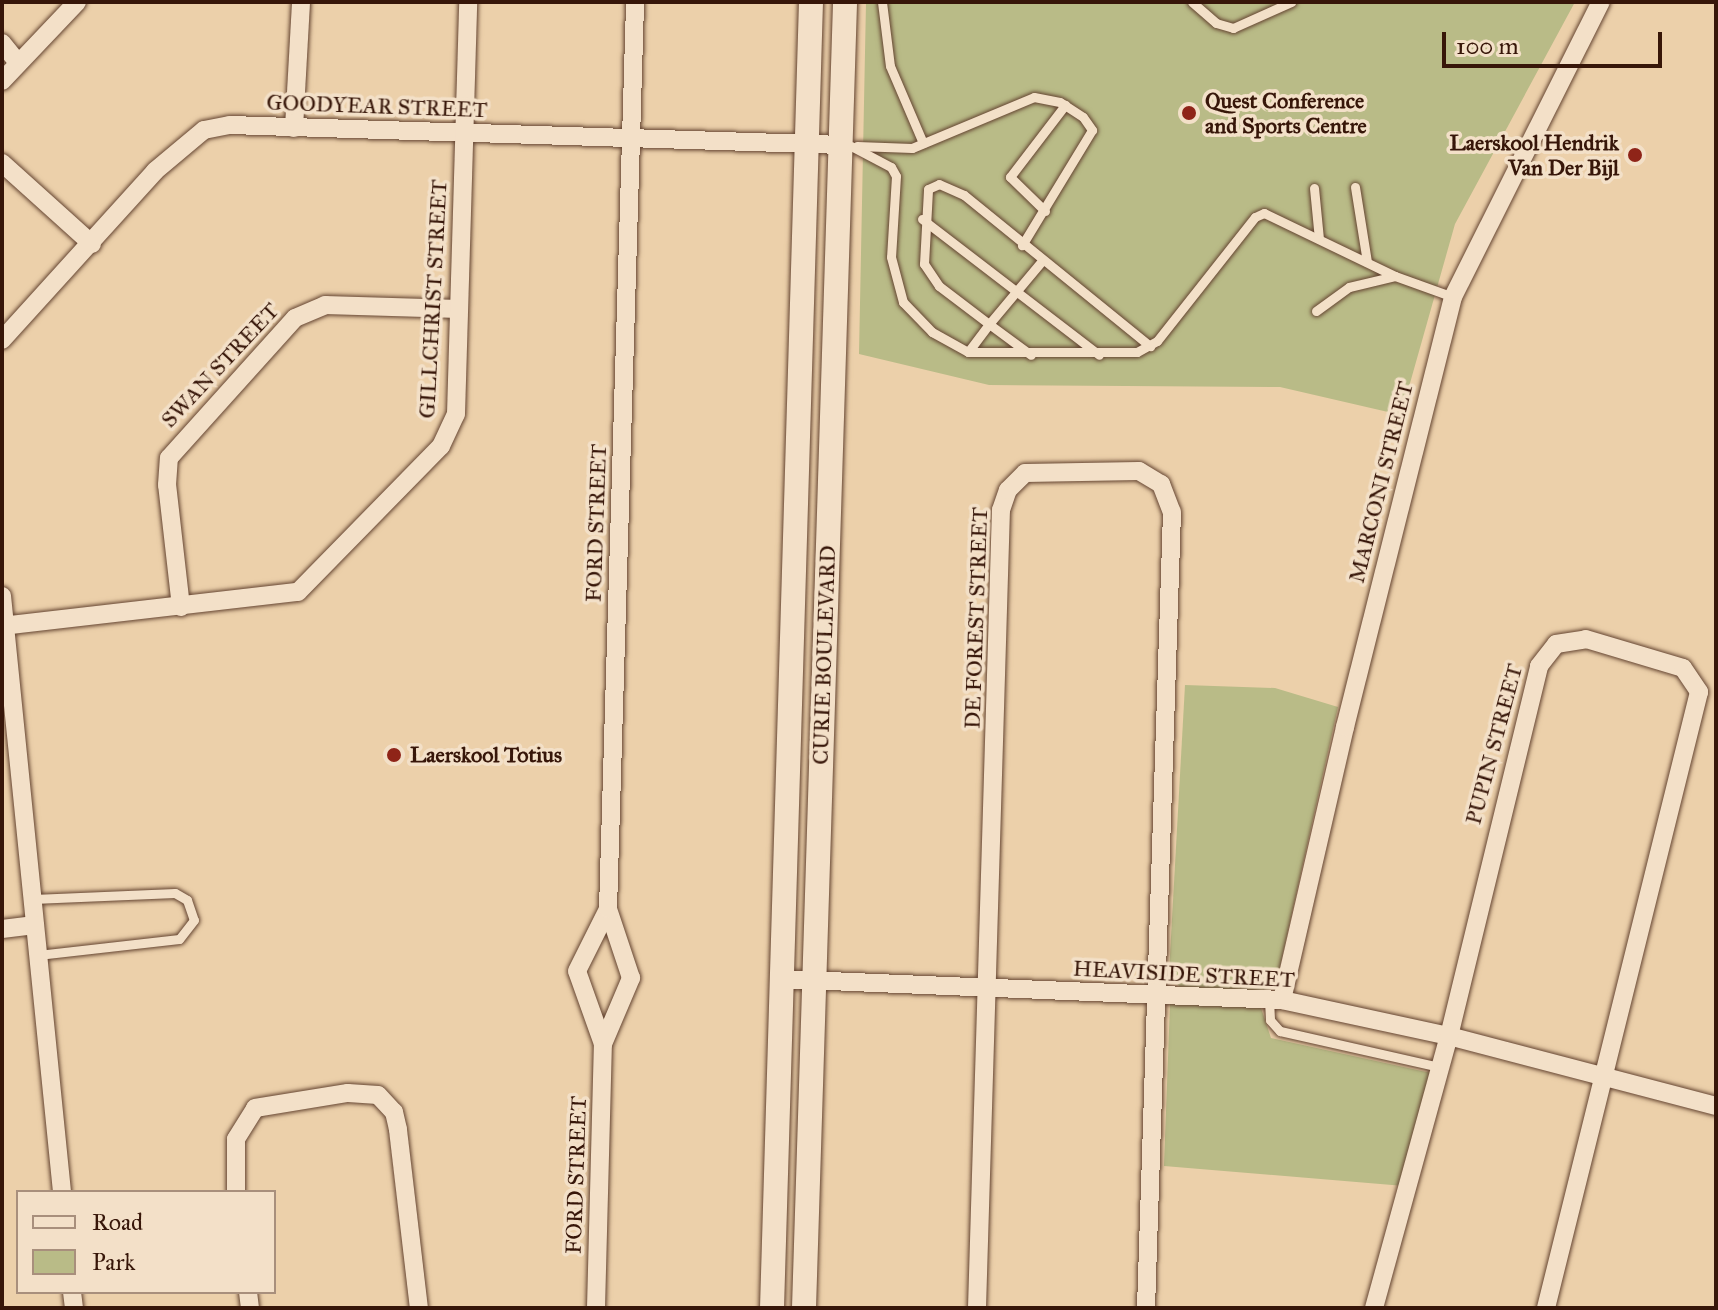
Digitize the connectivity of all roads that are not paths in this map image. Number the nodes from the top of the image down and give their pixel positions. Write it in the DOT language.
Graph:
graph roads {
  1 [pos="77,2"];
  2 [pos="301,2"];
  3 [pos="468,2"];
  4 [pos="635,2"];
  5 [pos="811,2"];
  6 [pos="845,2"];
  7 [pos="882,2"];
  8 [pos="1192,2"];
  9 [pos="1291,2"];
  10 [pos="1601,2"];
  11 [pos="1200,6"];
  12 [pos="2,43"];
  13 [pos="18,63"];
  14 [pos="2,81"];
  15 [pos="1065,105"];
  16 [pos="294,128"];
  17 [pos="465,133"];
  18 [pos="630,139"];
  19 [pos="807,143"];
  20 [pos="923,143"];
  21 [pos="846,146"];
  22 [pos="2,163"];
  23 [pos="1355,187"];
  24 [pos="1314,188"];
  25 [pos="1045,211"];
  26 [pos="922,219"];
  27 [pos="1319,239"];
  28 [pos="92,244"];
  29 [pos="1022,245"];
  30 [pos="1041,262"];
  31 [pos="1367,262"];
  32 [pos="1395,276"];
  33 [pos="1018,290"];
  34 [pos="1453,297"];
  35 [pos="459,309"];
  36 [pos="1316,311"];
  37 [pos="989,324"];
  38 [pos="2,340"];
  39 [pos="834,341"];
  40 [pos="801,342"];
  41 [pos="1150,346"];
  42 [pos="968,352"];
  43 [pos="1031,355"];
  44 [pos="1099,355"];
  45 [pos="2,596"];
  46 [pos="181,607"];
  47 [pos="3,626"];
  48 [pos="823,721"];
  49 [pos="788,723"];
  50 [pos="33,899"];
  51 [pos="608,909"];
  52 [pos="35,925"];
  53 [pos="2,929"];
  54 [pos="38,955"];
  55 [pos="781,979"];
  56 [pos="812,980"];
  57 [pos="988,990"];
  58 [pos="1154,994"];
  59 [pos="1276,1000"];
  60 [pos="1449,1036"];
  61 [pos="603,1044"];
  62 [pos="1440,1067"];
  63 [pos="1604,1079"];
  64 [pos="1716,1106"];
  65 [pos="62,1190"];
  66 [pos="236,1190"];
  67 [pos="773,1252"];
  68 [pos="805,1253"];
  69 [pos="419,1308"];
  70 [pos="596,1308"];
  71 [pos="772,1308"];
  72 [pos="804,1308"];
  73 [pos="977,1308"];
  74 [pos="1146,1308"];
  75 [pos="1374,1308"];
  76 [pos="1546,1308"];
  1 -- 13 [label="street"];
  2 -- 16 [label="street"];
  3 -- 17 [label="street, GILLCHRIST STREET"];
  4 -- 18 [label="street, FORD STREET"];
  5 -- 19 [label="street, CURIE BOULEVARD"];
  6 -- 21 [label="street, CURIE BOULEVARD"];
  7 -- 20 [label="lane"];
  8 -- 11 [label="lane"];
  9 -- 11 [label="lane"];
  10 -- 34 [label="street, MARCONI STREET"];
  12 -- 13 [label="street"];
  13 -- 14 [label="street"];
  15 -- 20 [label="lane"];
  15 -- 25 [label="lane"];
  15 -- 25 [label="lane"];
  16 -- 17 [label="street, GOODYEAR STREET"];
  16 -- 28 [label="street, GOODYEAR STREET"];
  17 -- 18 [label="street, GOODYEAR STREET"];
  17 -- 35 [label="street, GILLCHRIST STREET"];
  18 -- 19 [label="street, GOODYEAR STREET"];
  18 -- 51 [label="street, FORD STREET"];
  19 -- 21 [label="street, GOODYEAR STREET"];
  19 -- 40 [label="street, CURIE BOULEVARD"];
  20 -- 21 [label="lane"];
  21 -- 39 [label="street, CURIE BOULEVARD"];
  21 -- 42 [label="lane"];
  22 -- 28 [label="street"];
  23 -- 31 [label="lane"];
  24 -- 27 [label="lane"];
  25 -- 29 [label="lane"];
  26 -- 29 [label="lane"];
  26 -- 33 [label="lane"];
  26 -- 37 [label="lane"];
  27 -- 31 [label="lane"];
  27 -- 41 [label="lane"];
  28 -- 38 [label="street, GOODYEAR STREET"];
  29 -- 30 [label="lane"];
  30 -- 33 [label="lane"];
  30 -- 41 [label="lane"];
  31 -- 32 [label="lane"];
  32 -- 34 [label="lane"];
  32 -- 36 [label="lane"];
  33 -- 37 [label="lane"];
  33 -- 44 [label="lane"];
  34 -- 59 [label="street, MARCONI STREET"];
  35 -- 46 [label="street, GILLCHRIST STREET"];
  35 -- 46 [label="street, SWAN STREET"];
  37 -- 42 [label="lane"];
  37 -- 43 [label="lane"];
  39 -- 40 [label="street"];
  39 -- 48 [label="street, CURIE BOULEVARD"];
  40 -- 49 [label="street, CURIE BOULEVARD"];
  41 -- 44 [label="lane"];
  42 -- 43 [label="lane"];
  43 -- 44 [label="lane"];
  45 -- 47 [label="street"];
  46 -- 47 [label="street, GILLCHRIST STREET"];
  47 -- 50 [label="street"];
  48 -- 49 [label="street"];
  48 -- 56 [label="street, CURIE BOULEVARD"];
  49 -- 55 [label="street, CURIE BOULEVARD"];
  50 -- 52 [label="street"];
  50 -- 54 [label="lane"];
  51 -- 61 [label="street, FORD STREET"];
  51 -- 61 [label="street, FORD STREET"];
  52 -- 53 [label="street"];
  52 -- 54 [label="street"];
  54 -- 65 [label="street"];
  55 -- 56 [label="street, HEAVISIDE STREET"];
  55 -- 67 [label="street, CURIE BOULEVARD"];
  56 -- 57 [label="street, HEAVISIDE STREET"];
  56 -- 68 [label="street, CURIE BOULEVARD"];
  57 -- 58 [label="street, HEAVISIDE STREET"];
  57 -- 58 [label="street, DE FOREST STREET"];
  57 -- 73 [label="street, DE FOREST STREET"];
  58 -- 59 [label="street, HEAVISIDE STREET"];
  58 -- 74 [label="street, DE FOREST STREET"];
  59 -- 60 [label="street, HEAVISIDE STREET"];
  59 -- 62 [label="lane"];
  60 -- 62 [label="street, PUPIN STREET"];
  60 -- 63 [label="street, HEAVISIDE STREET"];
  60 -- 63 [label="street, PUPIN STREET"];
  61 -- 70 [label="street, FORD STREET"];
  62 -- 75 [label="street, PUPIN STREET"];
  63 -- 64 [label="street, HEAVISIDE STREET"];
  63 -- 76 [label="street, PUPIN STREET"];
  66 -- 69 [label="street"];
  67 -- 68 [label="street"];
  67 -- 71 [label="street, CURIE BOULEVARD"];
  68 -- 72 [label="street, CURIE BOULEVARD"];
}
